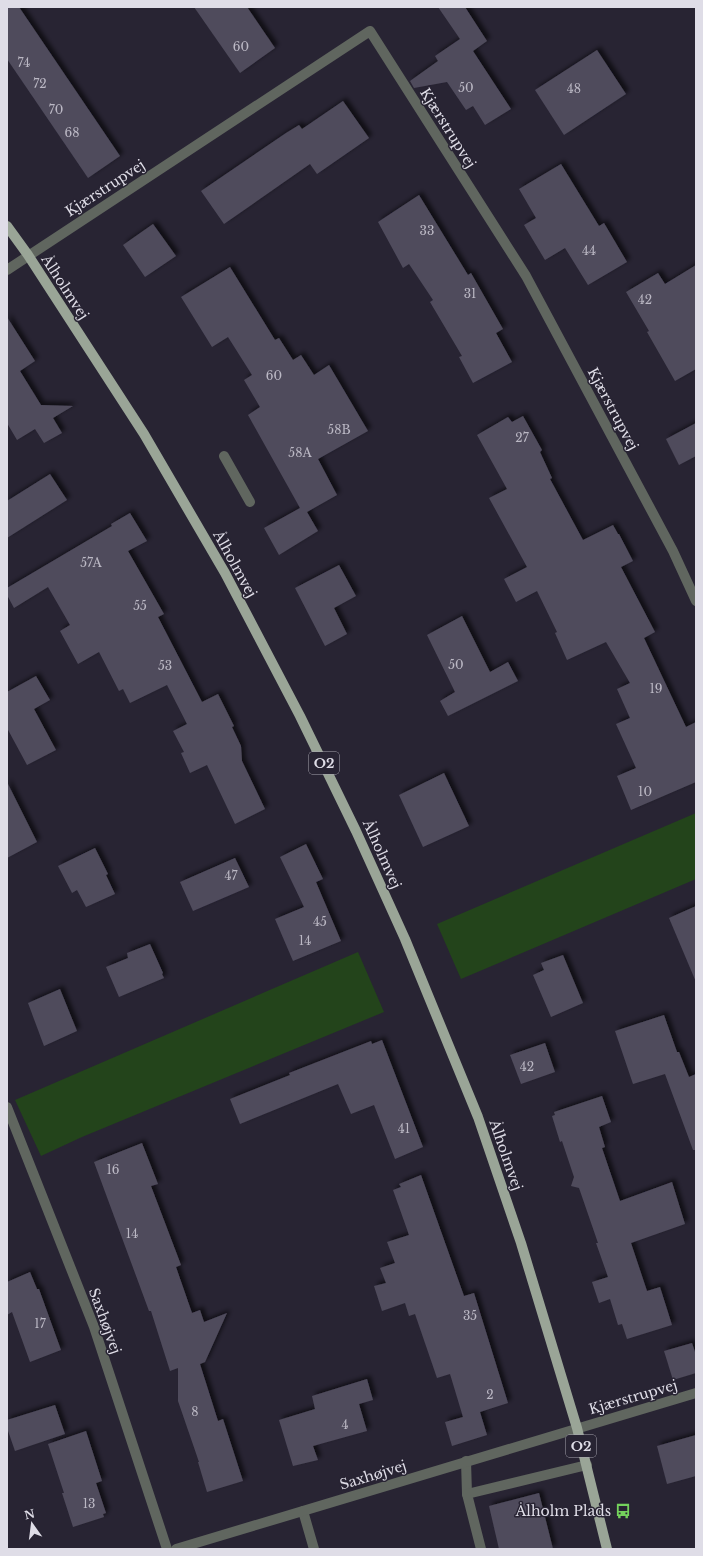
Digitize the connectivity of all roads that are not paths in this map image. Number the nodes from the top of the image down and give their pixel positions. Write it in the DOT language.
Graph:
graph roads {
  1 [pos="7,226"];
  2 [pos="28,255"];
  3 [pos="7,270"];
  4 [pos="224,456"];
  5 [pos="250,502"];
  6 [pos="696,601"];
  7 [pos="7,1107"];
  8 [pos="696,1393"];
  9 [pos="577,1428"];
  10 [pos="466,1461"];
  11 [pos="586,1465"];
  12 [pos="467,1494"];
  13 [pos="303,1511"];
  14 [pos="167,1549"];
  15 [pos="176,1549"];
  16 [pos="314,1549"];
  17 [pos="481,1549"];
  18 [pos="607,1549"];
  1 -- 2 [label="main road, Ålholmvej / O2"];
  2 -- 3 [label="street"];
  2 -- 6 [label="street, Kjærstrupvej"];
  2 -- 9 [label="main road, Ålholmvej / O2"];
  4 -- 5 [label="street"];
  7 -- 14 [label="street, Saxhøjvej"];
  8 -- 9 [label="street, Kjærstrupvej"];
  9 -- 10 [label="street, Saxhøjvej"];
  9 -- 11 [label="main road, Ålholmvej / O2"];
  10 -- 12 [label="street"];
  10 -- 13 [label="street, Saxhøjvej"];
  11 -- 12 [label="street"];
  11 -- 18 [label="main road, Ålholmvej / O2"];
  12 -- 17 [label="street"];
  13 -- 15 [label="street, Saxhøjvej"];
  13 -- 16 [label="street"];
}
